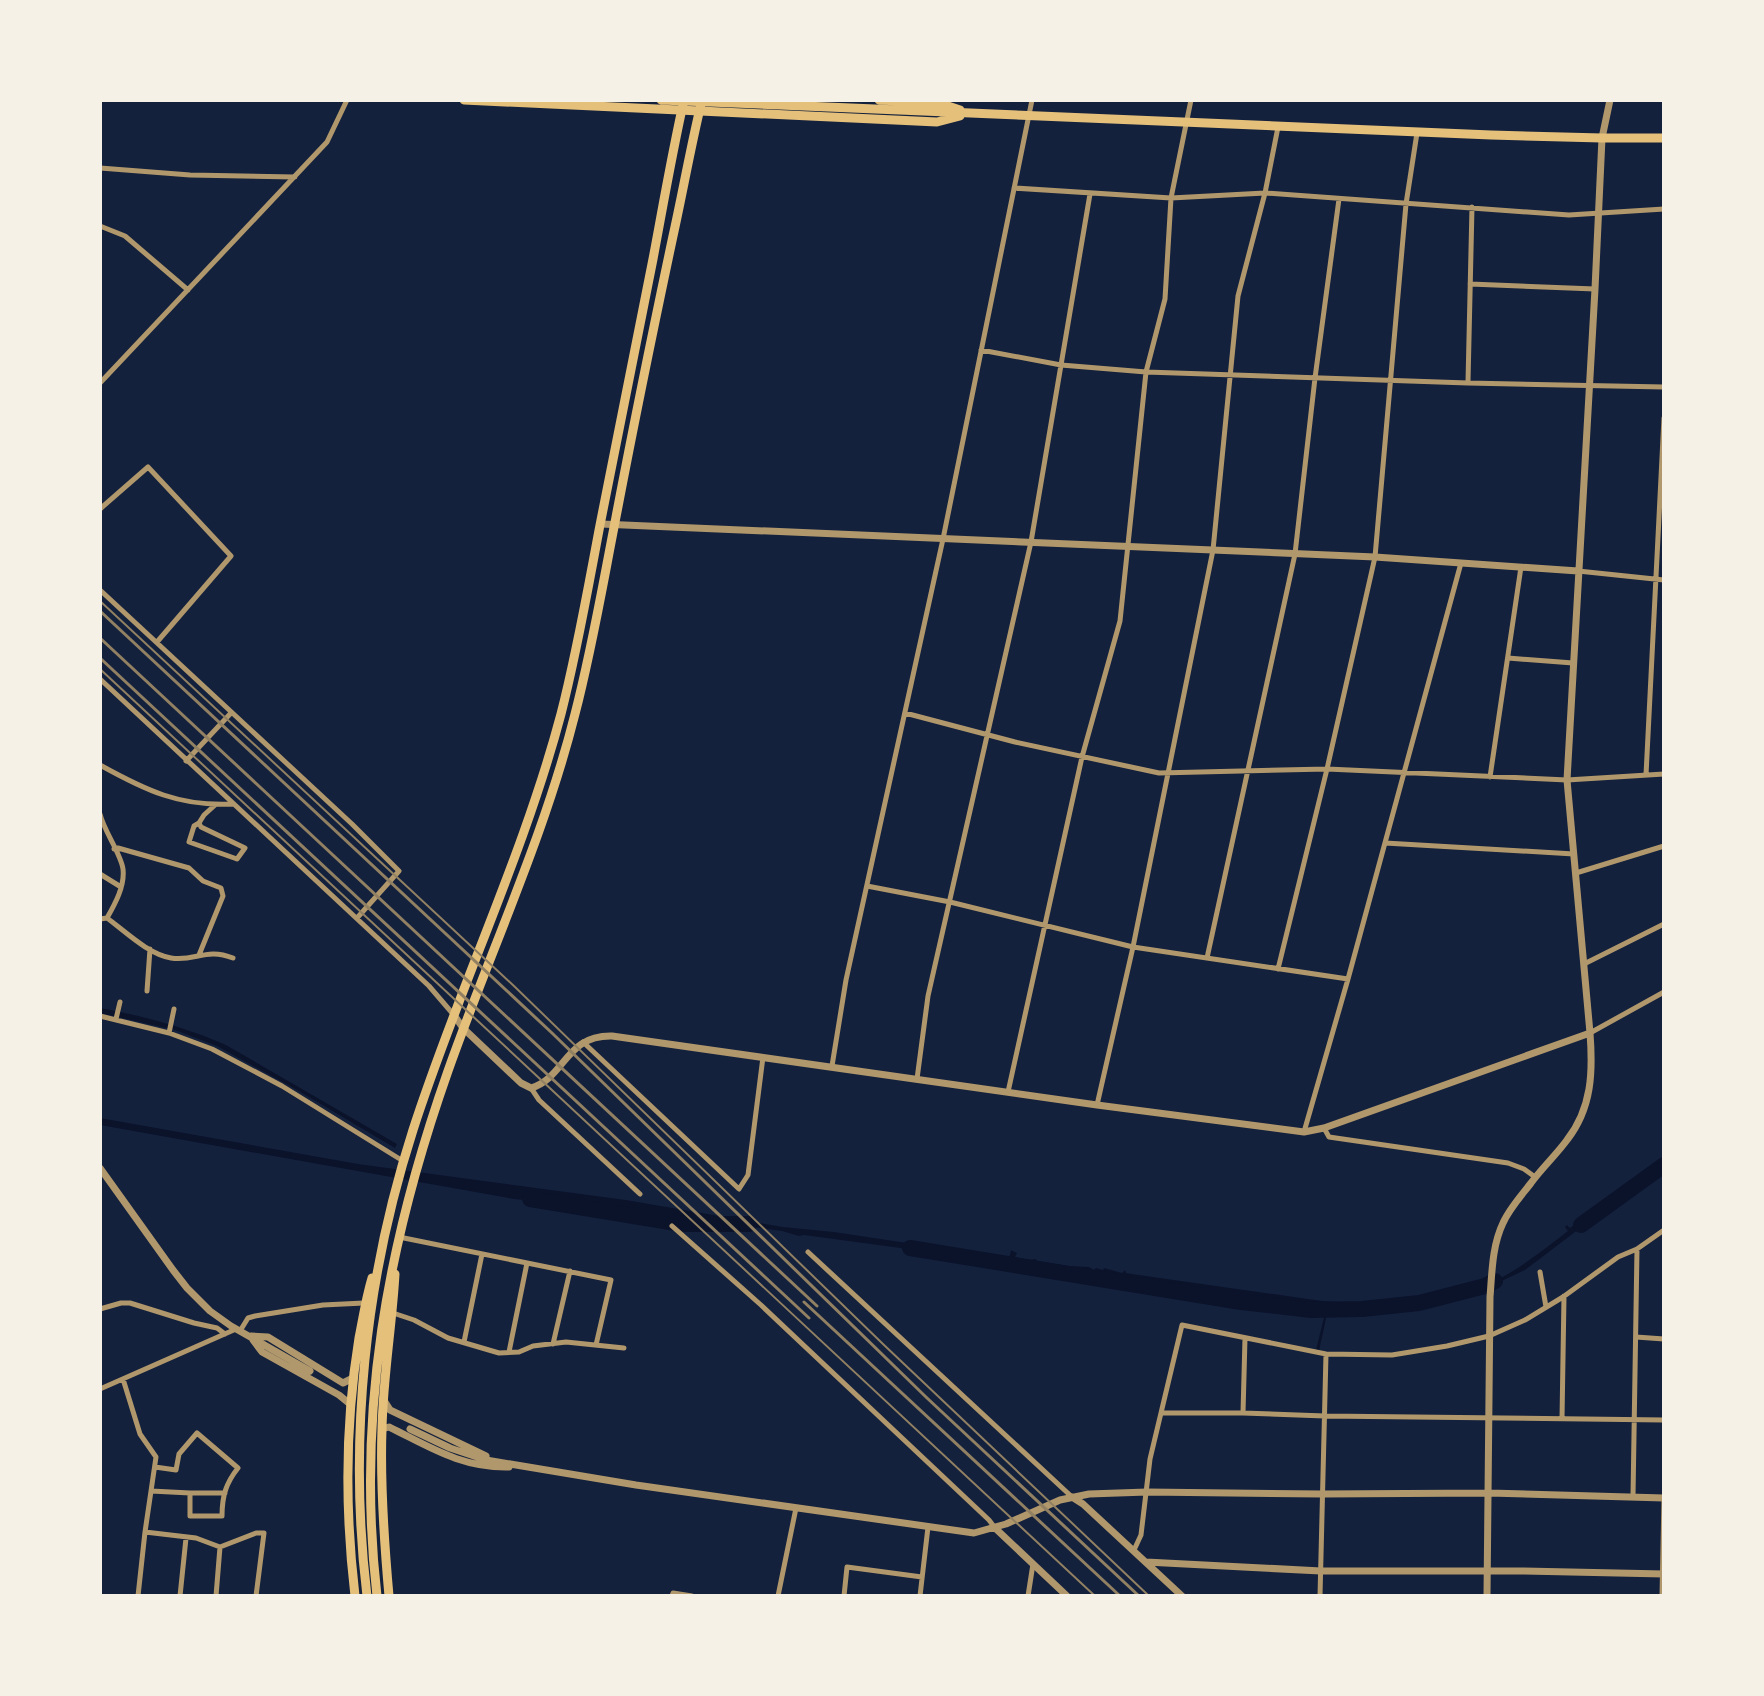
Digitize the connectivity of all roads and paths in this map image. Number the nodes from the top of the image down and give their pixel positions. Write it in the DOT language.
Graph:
graph roads {
  1 [pos="347,100"];
  2 [pos="464,100"];
  3 [pos="661,100"];
  4 [pos="684,100"];
  5 [pos="702,100"];
  6 [pos="879,100"];
  7 [pos="1032,100"];
  8 [pos="1191,100"];
  9 [pos="1610,100"];
  10 [pos="682,111"];
  11 [pos="699,112"];
  12 [pos="971,113"];
  13 [pos="1029,116"];
  14 [pos="1187,122"];
  15 [pos="1278,126"];
  16 [pos="1417,132"];
  17 [pos="1602,138"];
  18 [pos="1664,138"];
  19 [pos="100,168"];
  20 [pos="296,177"];
  21 [pos="1014,188"];
  22 [pos="1265,193"];
  23 [pos="1090,194"];
  24 [pos="1171,198"];
  25 [pos="1339,199"];
  26 [pos="1406,204"];
  27 [pos="1472,207"];
  28 [pos="1664,209"];
  29 [pos="1598,212"];
  30 [pos="100,226"];
  31 [pos="1470,284"];
  32 [pos="1595,289"];
  33 [pos="188,290"];
  34 [pos="981,350"];
  35 [pos="1061,365"];
  36 [pos="1146,372"];
  37 [pos="1231,374"];
  38 [pos="1315,378"];
  39 [pos="1392,380"];
  40 [pos="100,383"];
  41 [pos="1468,383"];
  42 [pos="1590,384"];
  43 [pos="1664,387"];
  44 [pos="1664,418"];
  45 [pos="100,509"];
  46 [pos="601,524"];
  47 [pos="615,525"];
  48 [pos="943,539"];
  49 [pos="1031,542"];
  50 [pos="1127,546"];
  51 [pos="1213,550"];
  52 [pos="1295,554"];
  53 [pos="1375,557"];
  54 [pos="1461,562"];
  55 [pos="1521,567"];
  56 [pos="1578,571"];
  57 [pos="1656,579"];
  58 [pos="1664,580"];
  59 [pos="100,590"];
  60 [pos="157,642"];
  61 [pos="1508,658"];
  62 [pos="1573,663"];
  63 [pos="100,679"];
  64 [pos="231,713"];
  65 [pos="905,713"];
  66 [pos="988,735"];
  67 [pos="1082,757"];
  68 [pos="186,761"];
  69 [pos="100,766"];
  70 [pos="1327,769"];
  71 [pos="1247,771"];
  72 [pos="1404,772"];
  73 [pos="1167,774"];
  74 [pos="1664,774"];
  75 [pos="1646,775"];
  76 [pos="1490,777"];
  77 [pos="1567,780"];
  78 [pos="233,804"];
  79 [pos="215,805"];
  80 [pos="100,814"];
  81 [pos="199,823"];
  82 [pos="103,832"];
  83 [pos="1385,843"];
  84 [pos="1664,846"];
  85 [pos="114,849"];
  86 [pos="1574,854"];
  87 [pos="1576,873"];
  88 [pos="100,874"];
  89 [pos="867,886"];
  90 [pos="121,887"];
  91 [pos="950,902"];
  92 [pos="357,918"];
  93 [pos="104,919"];
  94 [pos="1664,924"];
  95 [pos="1045,926"];
  96 [pos="1133,947"];
  97 [pos="150,949"];
  98 [pos="199,955"];
  99 [pos="233,958"];
  100 [pos="1207,958"];
  101 [pos="1584,964"];
  102 [pos="1278,969"];
  103 [pos="1348,979"];
  104 [pos="147,991"];
  105 [pos="1664,992"];
  106 [pos="119,1004"];
  107 [pos="174,1009"];
  108 [pos="454,1015"];
  109 [pos="100,1016"];
  110 [pos="116,1019"];
  111 [pos="463,1028"];
  112 [pos="169,1033"];
  113 [pos="1590,1033"];
  114 [pos="583,1042"];
  115 [pos="763,1057"];
  116 [pos="832,1066"];
  117 [pos="917,1079"];
  118 [pos="531,1088"];
  119 [pos="1008,1092"];
  120 [pos="1097,1105"];
  121 [pos="1324,1128"];
  122 [pos="1304,1132"];
  123 [pos="404,1162"];
  124 [pos="100,1168"];
  125 [pos="1535,1177"];
  126 [pos="640,1194"];
  127 [pos="672,1226"];
  128 [pos="1664,1230"];
  129 [pos="398,1237"];
  130 [pos="381,1248"];
  131 [pos="1637,1249"];
  132 [pos="395,1251"];
  133 [pos="808,1252"];
  134 [pos="482,1254"];
  135 [pos="527,1263"];
  136 [pos="570,1271"];
  137 [pos="1540,1272"];
  138 [pos="1564,1295"];
  139 [pos="365,1303"];
  140 [pos="1546,1307"];
  141 [pos="100,1309"];
  142 [pos="393,1313"];
  143 [pos="238,1330"];
  144 [pos="225,1334"];
  145 [pos="249,1335"];
  146 [pos="1489,1336"];
  147 [pos="1636,1337"];
  148 [pos="1245,1338"];
  149 [pos="1664,1339"];
  150 [pos="464,1342"];
  151 [pos="553,1344"];
  152 [pos="596,1345"];
  153 [pos="624,1348"];
  154 [pos="509,1353"];
  155 [pos="1326,1354"];
  156 [pos="310,1371"];
  157 [pos="353,1378"];
  158 [pos="123,1379"];
  159 [pos="100,1389"];
  160 [pos="383,1399"];
  161 [pos="350,1404"];
  162 [pos="1161,1413"];
  163 [pos="1243,1413"];
  164 [pos="1325,1416"];
  165 [pos="1490,1419"];
  166 [pos="1562,1419"];
  167 [pos="1635,1420"];
  168 [pos="1664,1420"];
  169 [pos="382,1429"];
  170 [pos="410,1429"];
  171 [pos="155,1467"];
  172 [pos="527,1467"];
  173 [pos="151,1491"];
  174 [pos="1147,1492"];
  175 [pos="190,1493"];
  176 [pos="225,1493"];
  177 [pos="1489,1493"];
  178 [pos="1322,1494"];
  179 [pos="1072,1497"];
  180 [pos="1633,1498"];
  181 [pos="1664,1498"];
  182 [pos="796,1507"];
  183 [pos="928,1527"];
  184 [pos="995,1528"];
  185 [pos="145,1532"];
  186 [pos="186,1538"];
  187 [pos="220,1547"];
  188 [pos="1134,1550"];
  189 [pos="1146,1562"];
  190 [pos="1033,1564"];
  191 [pos="1321,1571"];
  192 [pos="1488,1572"];
  193 [pos="1664,1574"];
  194 [pos="922,1577"];
  195 [pos="138,1596"];
  196 [pos="180,1596"];
  197 [pos="216,1596"];
  198 [pos="256,1596"];
  199 [pos="355,1596"];
  200 [pos="367,1596"];
  201 [pos="377,1596"];
  202 [pos="389,1596"];
  203 [pos="672,1596"];
  204 [pos="692,1596"];
  205 [pos="778,1596"];
  206 [pos="844,1596"];
  207 [pos="920,1596"];
  208 [pos="1028,1596"];
  209 [pos="1067,1596"];
  210 [pos="1182,1596"];
  211 [pos="1320,1596"];
  212 [pos="1487,1596"];
  213 [pos="1662,1596"];
  1 -- 20 [label="street"];
  2 -- 10 [label="main road"];
  3 -- 12 [label="main road"];
  4 -- 10 [label="main road"];
  5 -- 11 [label="main road"];
  6 -- 12 [label="main road"];
  7 -- 13 [label="street"];
  8 -- 14 [label="street"];
  9 -- 17 [label="street"];
  10 -- 11 [label="main road"];
  10 -- 46 [label="main road"];
  11 -- 12 [label="main road"];
  11 -- 47 [label="main road"];
  12 -- 13 [label="main road"];
  13 -- 14 [label="main road"];
  13 -- 21 [label="street"];
  14 -- 15 [label="main road"];
  14 -- 24 [label="street"];
  15 -- 16 [label="main road"];
  15 -- 22 [label="street"];
  16 -- 17 [label="main road"];
  16 -- 26 [label="street"];
  17 -- 18 [label="main road"];
  17 -- 29 [label="street"];
  19 -- 20 [label="street"];
  20 -- 33 [label="street"];
  21 -- 23 [label="street"];
  21 -- 34 [label="street"];
  22 -- 24 [label="street"];
  22 -- 25 [label="street"];
  22 -- 37 [label="street"];
  23 -- 24 [label="street"];
  23 -- 35 [label="street"];
  24 -- 36 [label="street"];
  25 -- 26 [label="street"];
  25 -- 38 [label="street"];
  26 -- 27 [label="street"];
  26 -- 39 [label="street"];
  27 -- 29 [label="street"];
  27 -- 31 [label="street"];
  28 -- 29 [label="street"];
  29 -- 32 [label="street"];
  30 -- 33 [label="street"];
  31 -- 32 [label="street"];
  31 -- 41 [label="street"];
  32 -- 42 [label="street"];
  33 -- 40 [label="street"];
  34 -- 35 [label="street"];
  34 -- 48 [label="street"];
  35 -- 36 [label="street"];
  35 -- 49 [label="street"];
  36 -- 37 [label="street"];
  36 -- 50 [label="street"];
  37 -- 38 [label="street"];
  37 -- 51 [label="street"];
  38 -- 39 [label="street"];
  38 -- 52 [label="street"];
  39 -- 41 [label="street"];
  39 -- 53 [label="street"];
  41 -- 42 [label="street"];
  42 -- 43 [label="street"];
  42 -- 56 [label="street"];
  44 -- 57 [label="street"];
  45 -- 60 [label="street"];
  46 -- 47 [label="street"];
  46 -- 108 [label="main road"];
  47 -- 48 [label="street"];
  47 -- 111 [label="main road"];
  48 -- 49 [label="street"];
  48 -- 65 [label="street"];
  49 -- 50 [label="street"];
  49 -- 66 [label="street"];
  50 -- 51 [label="street"];
  50 -- 67 [label="street"];
  51 -- 52 [label="street"];
  51 -- 73 [label="street"];
  52 -- 53 [label="street"];
  52 -- 71 [label="street"];
  53 -- 54 [label="street"];
  53 -- 70 [label="street"];
  54 -- 55 [label="street"];
  54 -- 72 [label="street"];
  55 -- 56 [label="street"];
  55 -- 61 [label="street"];
  56 -- 57 [label="street"];
  56 -- 62 [label="street"];
  57 -- 58 [label="street"];
  57 -- 75 [label="street"];
  59 -- 60 [label="street"];
  60 -- 64 [label="street"];
  61 -- 62 [label="street"];
  61 -- 76 [label="street"];
  62 -- 77 [label="street"];
  63 -- 68 [label="street"];
  64 -- 68 [label="street"];
  64 -- 92 [label="street"];
  65 -- 66 [label="street"];
  65 -- 89 [label="street"];
  66 -- 67 [label="street"];
  66 -- 91 [label="street"];
  67 -- 73 [label="street"];
  67 -- 95 [label="street"];
  68 -- 78 [label="street"];
  69 -- 79 [label="street"];
  70 -- 71 [label="street"];
  70 -- 72 [label="street"];
  70 -- 102 [label="street"];
  71 -- 73 [label="street"];
  71 -- 100 [label="street"];
  72 -- 76 [label="street"];
  72 -- 83 [label="street"];
  73 -- 96 [label="street"];
  74 -- 75 [label="street"];
  75 -- 77 [label="street"];
  76 -- 77 [label="street"];
  77 -- 86 [label="street"];
  78 -- 79 [label="street"];
  78 -- 92 [label="street"];
  79 -- 81 [label="street"];
  80 -- 82 [label="street"];
  81 -- 81 [label="street"];
  82 -- 85 [label="street"];
  83 -- 86 [label="street"];
  83 -- 103 [label="street"];
  84 -- 87 [label="street"];
  85 -- 90 [label="street"];
  85 -- 98 [label="street"];
  86 -- 87 [label="street"];
  87 -- 101 [label="street"];
  88 -- 90 [label="street"];
  89 -- 91 [label="street"];
  89 -- 116 [label="street"];
  90 -- 93 [label="street"];
  91 -- 95 [label="street"];
  91 -- 117 [label="street"];
  92 -- 108 [label="street"];
  93 -- 97 [label="street"];
  94 -- 101 [label="street"];
  95 -- 96 [label="street"];
  95 -- 119 [label="street"];
  96 -- 100 [label="street"];
  96 -- 120 [label="street"];
  97 -- 98 [label="street"];
  97 -- 104 [label="street"];
  98 -- 99 [label="street"];
  100 -- 102 [label="street"];
  101 -- 113 [label="street"];
  102 -- 103 [label="street"];
  103 -- 122 [label="street"];
  105 -- 113 [label="street"];
  106 -- 110 [label="street"];
  107 -- 112 [label="street"];
  108 -- 111 [label="street"];
  108 -- 123 [label="main road"];
  109 -- 110 [label="street"];
  110 -- 112 [label="street"];
  111 -- 118 [label="street"];
  111 -- 129 [label="main road"];
  112 -- 123 [label="street"];
  113 -- 121 [label="street"];
  113 -- 125 [label="street"];
  114 -- 115 [label="street"];
  114 -- 115 [label="street"];
  114 -- 118 [label="street"];
  115 -- 116 [label="street"];
  116 -- 117 [label="street"];
  117 -- 119 [label="street"];
  118 -- 126 [label="street"];
  119 -- 120 [label="street"];
  120 -- 122 [label="street"];
  121 -- 122 [label="street"];
  121 -- 125 [label="street"];
  123 -- 130 [label="main road"];
  124 -- 143 [label="street"];
  125 -- 146 [label="street"];
  127 -- 184 [label="street"];
  128 -- 131 [label="street"];
  129 -- 132 [label="main road"];
  129 -- 134 [label="street"];
  130 -- 139 [label="main road"];
  130 -- 200 [label="main road"];
  131 -- 138 [label="street"];
  131 -- 147 [label="street"];
  132 -- 142 [label="main road"];
  132 -- 201 [label="main road"];
  133 -- 179 [label="street"];
  134 -- 135 [label="street"];
  134 -- 150 [label="street"];
  135 -- 136 [label="street"];
  135 -- 154 [label="street"];
  136 -- 151 [label="street"];
  136 -- 152 [label="street"];
  137 -- 140 [label="street"];
  138 -- 140 [label="street"];
  138 -- 166 [label="street"];
  139 -- 143 [label="street"];
  139 -- 157 [label="main road"];
  140 -- 146 [label="street"];
  141 -- 144 [label="street"];
  142 -- 150 [label="street"];
  142 -- 160 [label="main road"];
  143 -- 144 [label="street"];
  143 -- 145 [label="street"];
  144 -- 158 [label="street"];
  145 -- 156 [label="street"];
  145 -- 157 [label="street"];
  145 -- 161 [label="street"];
  146 -- 155 [label="street"];
  146 -- 165 [label="street"];
  147 -- 149 [label="street"];
  147 -- 167 [label="street"];
  148 -- 155 [label="street"];
  148 -- 162 [label="street"];
  148 -- 163 [label="street"];
  150 -- 154 [label="street"];
  151 -- 152 [label="street"];
  151 -- 154 [label="street"];
  152 -- 153 [label="street"];
  155 -- 164 [label="street"];
  157 -- 161 [label="main road"];
  158 -- 159 [label="street"];
  158 -- 171 [label="street"];
  160 -- 169 [label="main road"];
  160 -- 172 [label="street"];
  161 -- 199 [label="main road"];
  162 -- 163 [label="street"];
  162 -- 174 [label="street"];
  163 -- 164 [label="street"];
  164 -- 165 [label="street"];
  164 -- 178 [label="street"];
  165 -- 166 [label="street"];
  165 -- 177 [label="street"];
  166 -- 167 [label="street"];
  167 -- 168 [label="street"];
  167 -- 180 [label="street"];
  169 -- 172 [label="street"];
  169 -- 202 [label="main road"];
  170 -- 172 [label="street"];
  171 -- 173 [label="street"];
  171 -- 176 [label="street"];
  172 -- 182 [label="street"];
  173 -- 175 [label="street"];
  173 -- 185 [label="street"];
  174 -- 178 [label="street"];
  174 -- 179 [label="street"];
  174 -- 188 [label="street"];
  175 -- 176 [label="street"];
  175 -- 176 [label="street"];
  177 -- 178 [label="street"];
  177 -- 180 [label="street"];
  177 -- 192 [label="street"];
  178 -- 191 [label="street"];
  179 -- 184 [label="street"];
  179 -- 188 [label="street"];
  180 -- 181 [label="street"];
  181 -- 193 [label="street"];
  182 -- 183 [label="street"];
  182 -- 205 [label="street"];
  183 -- 184 [label="street"];
  183 -- 194 [label="street"];
  184 -- 190 [label="street"];
  185 -- 186 [label="street"];
  185 -- 195 [label="street"];
  186 -- 187 [label="street"];
  186 -- 196 [label="street"];
  187 -- 197 [label="street"];
  187 -- 198 [label="street"];
  188 -- 189 [label="street"];
  189 -- 191 [label="street"];
  189 -- 210 [label="street"];
  190 -- 208 [label="street"];
  190 -- 209 [label="street"];
  191 -- 192 [label="street"];
  191 -- 211 [label="street"];
  192 -- 193 [label="street"];
  192 -- 212 [label="street"];
  193 -- 213 [label="street"];
  194 -- 206 [label="street"];
  194 -- 207 [label="street"];
  203 -- 204 [label="street"];
}
